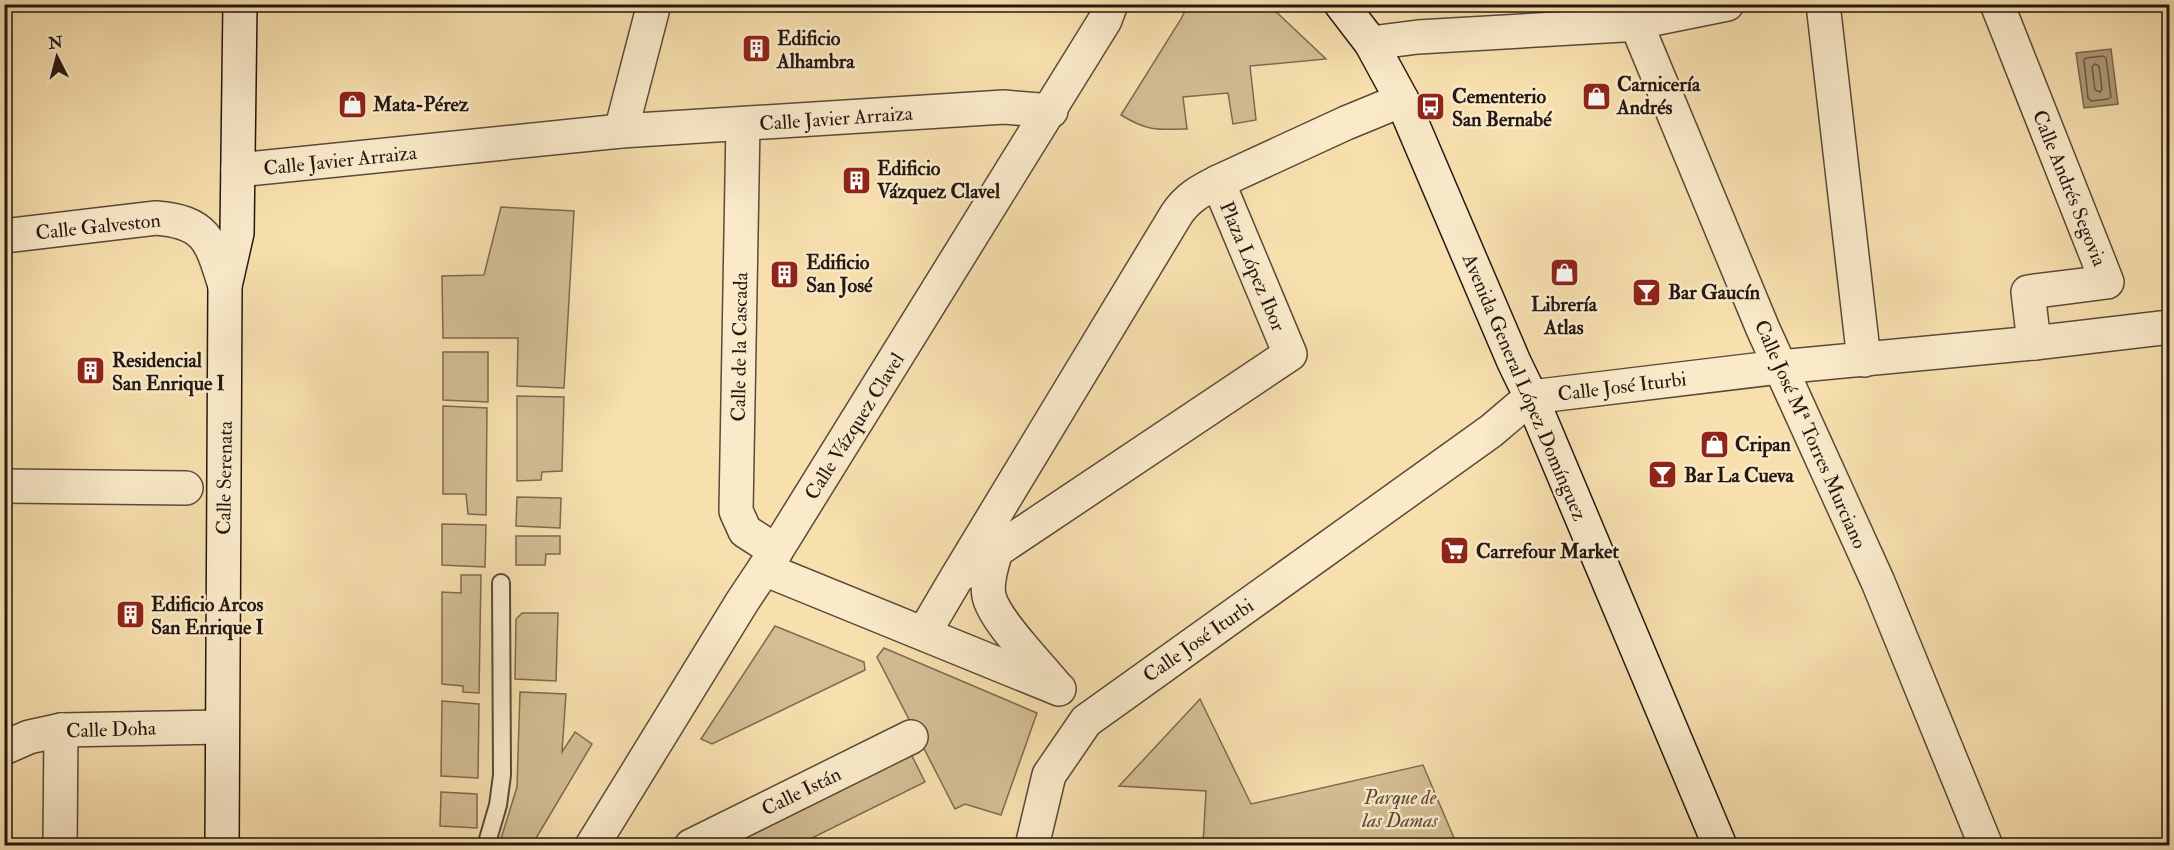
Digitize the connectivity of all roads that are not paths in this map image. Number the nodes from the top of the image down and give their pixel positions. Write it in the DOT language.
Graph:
graph roads {
  1 [pos="240,4"];
  2 [pos="654,4"];
  3 [pos="1112,4"];
  4 [pos="1341,4"];
  5 [pos="1727,4"];
  6 [pos="1823,4"];
  7 [pos="1997,4"];
  8 [pos="1573,17"];
  9 [pos="1636,23"];
  10 [pos="1371,43"];
  11 [pos="1402,100"];
  12 [pos="1051,111"];
  13 [pos="743,124"];
  14 [pos="621,131"];
  15 [pos="238,170"];
  16 [pos="1218,182"];
  17 [pos="4,236"];
  18 [pos="225,286"];
  19 [pos="2169,327"];
  20 [pos="2034,343"];
  21 [pos="1864,360"];
  22 [pos="1780,367"];
  23 [pos="1531,397"];
  24 [pos="4,486"];
  25 [pos="186,488"];
  26 [pos="996,551"];
  27 [pos="770,560"];
  28 [pos="957,577"];
  29 [pos="501,583"];
  30 [pos="924,633"];
  31 [pos="1059,689"];
  32 [pos="1094,715"];
  33 [pos="221,727"];
  34 [pos="61,730"];
  35 [pos="911,737"];
  36 [pos="4,748"];
  37 [pos="60,846"];
  38 [pos="222,846"];
  39 [pos="486,846"];
  40 [pos="592,846"];
  41 [pos="691,846"];
  42 [pos="1032,846"];
  43 [pos="1720,846"];
  44 [pos="1986,846"];
  1 -- 15 [label="street, Calle Serenata"];
  2 -- 14 [label="street"];
  3 -- 12 [label="street, Calle Vázquez Clavel"];
  4 -- 10 [label="street, Avenida General López Domínguez"];
  5 -- 9 [label="street"];
  6 -- 21 [label="street"];
  7 -- 20 [label="street, Calle Andrés Segovia"];
  8 -- 9 [label="street"];
  8 -- 10 [label="street"];
  9 -- 22 [label="street, Calle José Mª Torres Murciano"];
  10 -- 11 [label="street, Avenida General López Domínguez"];
  11 -- 16 [label="street"];
  11 -- 23 [label="street, Avenida General López Domínguez"];
  12 -- 13 [label="street, Calle Javier Arraiza"];
  12 -- 27 [label="street, Calle Vázquez Clavel"];
  13 -- 14 [label="street, Calle Javier Arraiza"];
  13 -- 27 [label="street, Calle de la Cascada"];
  14 -- 15 [label="street, Calle Javier Arraiza"];
  15 -- 18 [label="street, Calle Serenata"];
  16 -- 26 [label="street, Plaza López Ibor"];
  16 -- 28 [label="street, Plaza López Ibor"];
  17 -- 18 [label="street, Calle Galveston"];
  18 -- 33 [label="street, Calle Serenata"];
  19 -- 20 [label="street, Calle José Iturbi"];
  20 -- 21 [label="street, Calle José Iturbi"];
  21 -- 22 [label="street, Calle José Iturbi"];
  22 -- 23 [label="street, Calle José Iturbi"];
  22 -- 44 [label="street, Calle José Mª Torres Murciano"];
  23 -- 32 [label="street, Calle José Iturbi"];
  23 -- 43 [label="street, Avenida General López Domínguez"];
  24 -- 25 [label="street"];
  26 -- 28 [label="street, Plaza López Ibor"];
  26 -- 31 [label="street"];
  27 -- 30 [label="street, Calle de la Cascada"];
  27 -- 40 [label="street, Calle Vázquez Clavel"];
  28 -- 30 [label="street, Plaza López Ibor"];
  29 -- 39 [label="lane"];
  30 -- 31 [label="street, Calle de la Cascada"];
  31 -- 32 [label="street"];
  32 -- 42 [label="street"];
  33 -- 34 [label="street, Calle Doha"];
  33 -- 38 [label="street, Calle Serenata"];
  34 -- 36 [label="street, Calle Doha"];
  34 -- 37 [label="street"];
  35 -- 41 [label="street, Calle Istán"];
}
